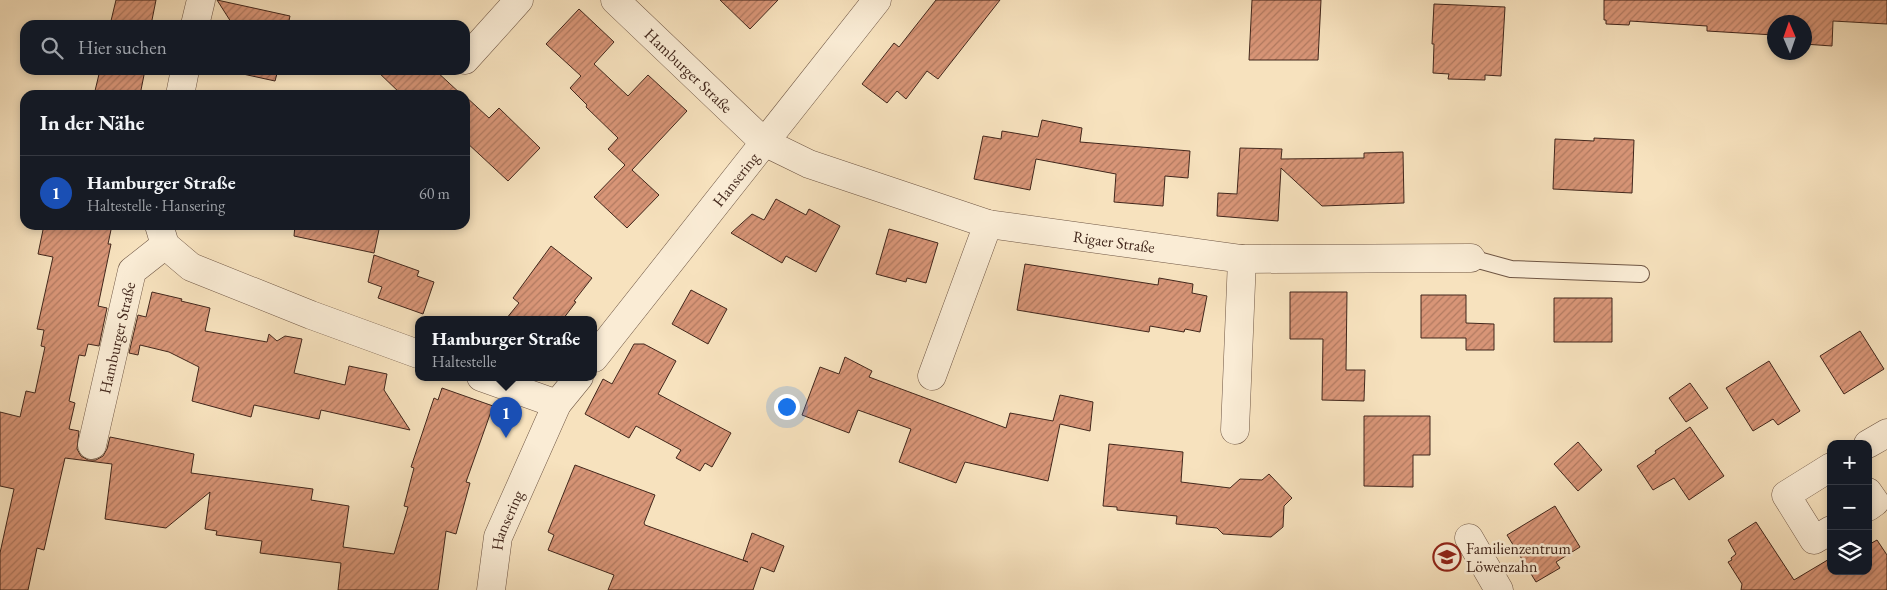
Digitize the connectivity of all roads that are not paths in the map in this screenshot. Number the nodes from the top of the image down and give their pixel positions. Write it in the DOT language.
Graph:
graph roads {
  1 [pos="201,0"];
  2 [pos="519,0"];
  3 [pos="615,0"];
  4 [pos="877,0"];
  5 [pos="196,20"];
  6 [pos="470,54"];
  7 [pos="184,75"];
  8 [pos="181,90"];
  9 [pos="764,142"];
  10 [pos="988,224"];
  11 [pos="162,235"];
  12 [pos="1471,258"];
  13 [pos="1242,259"];
  14 [pos="1641,274"];
  15 [pos="415,353"];
  16 [pos="597,354"];
  17 [pos="932,376"];
  18 [pos="492,381"];
  19 [pos="576,381"];
  20 [pos="557,404"];
  21 [pos="1234,430"];
  22 [pos="1887,433"];
  23 [pos="1872,442"];
  24 [pos="92,445"];
  25 [pos="1827,469"];
  26 [pos="1827,532"];
  27 [pos="1468,538"];
  28 [pos="491,590"];
  29 [pos="1499,590"];
  1 -- 5 [label="street"];
  2 -- 6 [label="street"];
  3 -- 9 [label="street, Hamburger Straße"];
  4 -- 9 [label="street, Hansering"];
  7 -- 8 [label="street"];
  9 -- 10 [label="street, Rigaer Straße"];
  9 -- 16 [label="street, Hansering"];
  10 -- 13 [label="street, Rigaer Straße"];
  10 -- 17 [label="street"];
  11 -- 15 [label="street, Hamburger Straße"];
  11 -- 24 [label="street, Hamburger Straße"];
  12 -- 13 [label="street, Rigaer Straße"];
  12 -- 14 [label="lane"];
  13 -- 21 [label="street"];
  18 -- 20 [label="street"];
  19 -- 20 [label="street, Hansering"];
  20 -- 28 [label="street, Hansering"];
  22 -- 23 [label="street"];
  25 -- 26 [label="street"];
  27 -- 29 [label="street"];
}
